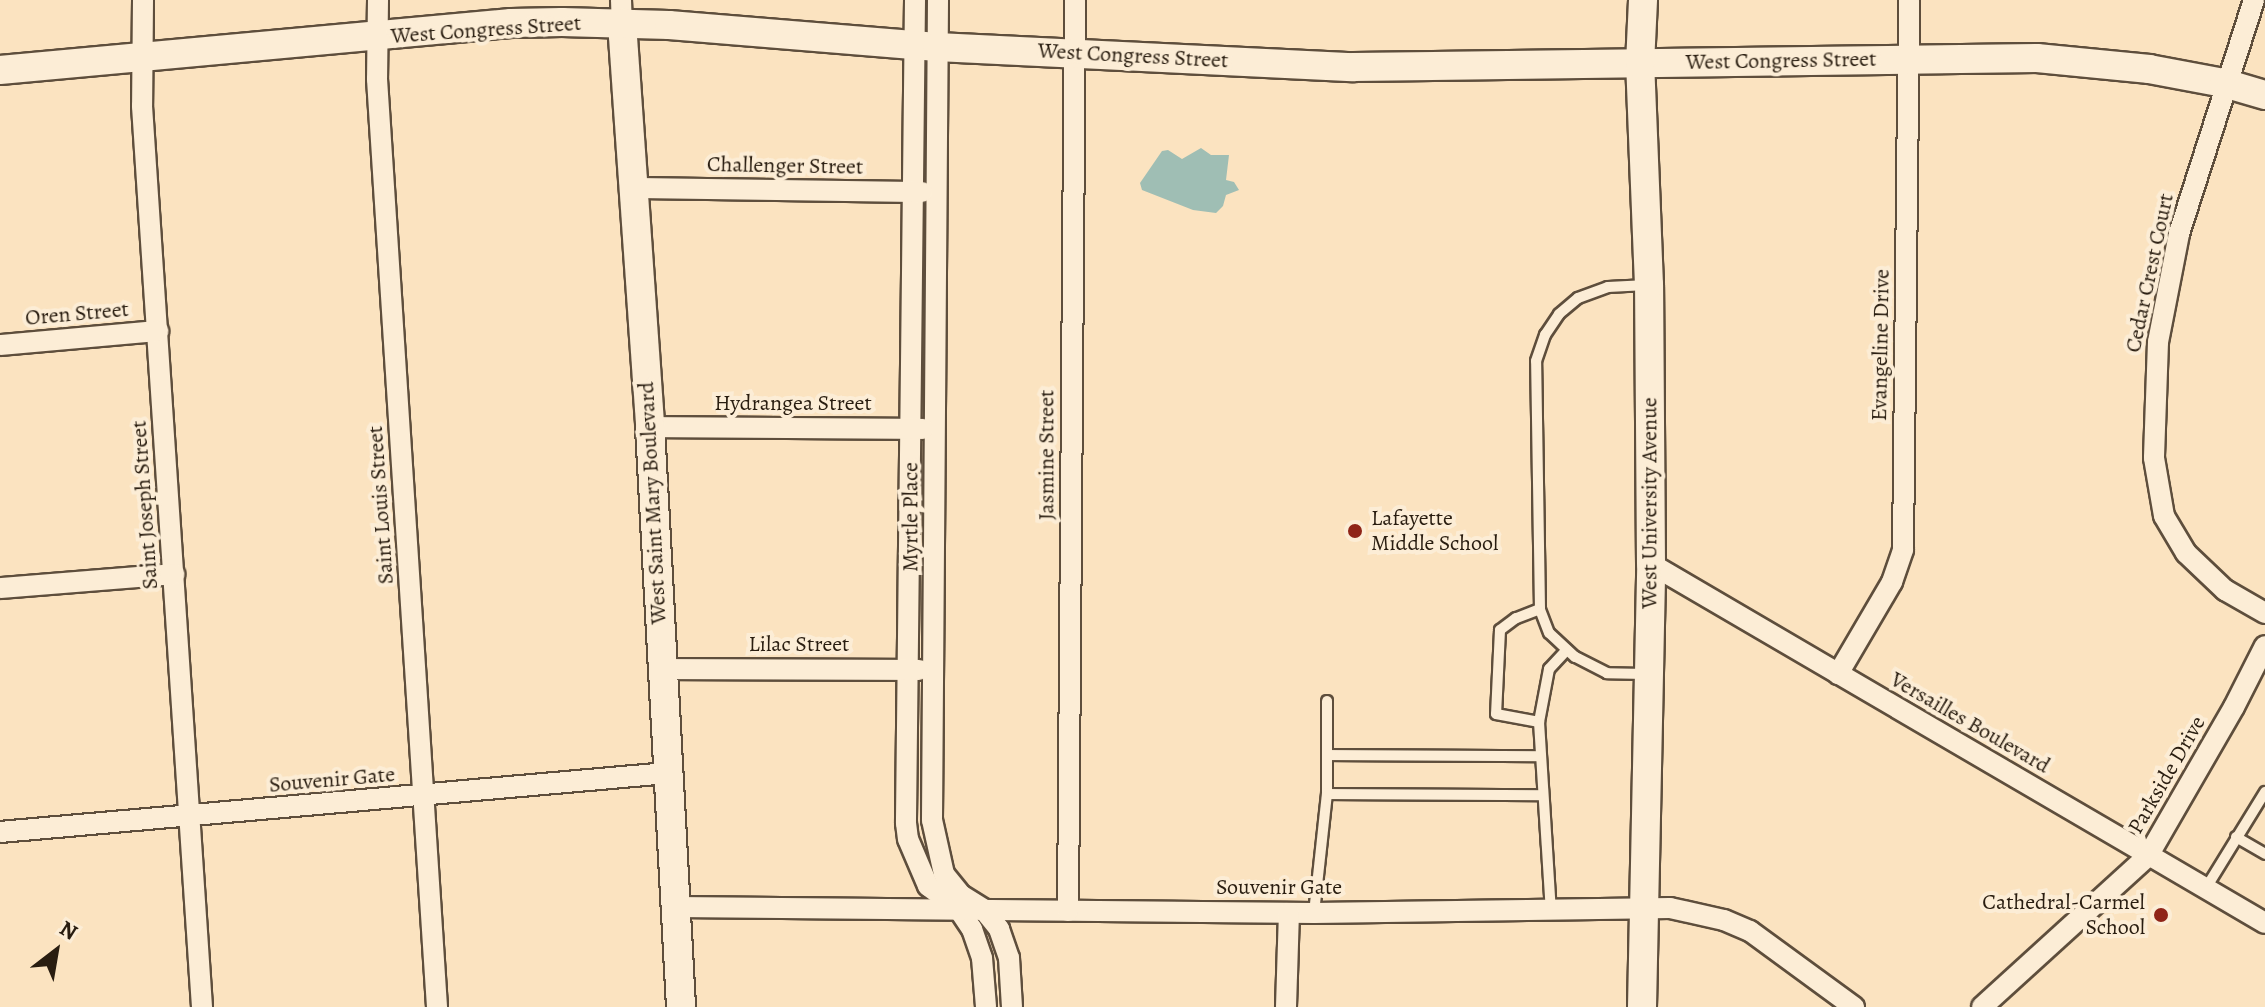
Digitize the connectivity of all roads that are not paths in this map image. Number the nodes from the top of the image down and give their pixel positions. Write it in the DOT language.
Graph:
graph roads {
  1 [pos="143,0"];
  2 [pos="378,0"];
  3 [pos="915,0"];
  4 [pos="938,0"];
  5 [pos="1075,0"];
  6 [pos="1643,0"];
  7 [pos="1909,0"];
  8 [pos="2254,0"];
  9 [pos="621,12"];
  10 [pos="378,37"];
  11 [pos="926,46"];
  12 [pos="1074,53"];
  13 [pos="143,58"];
  14 [pos="1909,59"];
  15 [pos="1640,64"];
  16 [pos="0,70"];
  17 [pos="2224,83"];
  18 [pos="2265,95"];
  19 [pos="631,188"];
  20 [pos="911,192"];
  21 [pos="938,192"];
  22 [pos="1649,285"];
  23 [pos="158,331"];
  24 [pos="0,345"];
  25 [pos="650,427"];
  26 [pos="910,428"];
  27 [pos="935,429"];
  28 [pos="1651,564"];
  29 [pos="174,574"];
  30 [pos="0,588"];
  31 [pos="1540,609"];
  32 [pos="2265,613"];
  33 [pos="2265,646"];
  34 [pos="1567,650"];
  35 [pos="663,669"];
  36 [pos="909,670"];
  37 [pos="935,670"];
  38 [pos="1650,674"];
  39 [pos="1838,674"];
  40 [pos="1327,701"];
  41 [pos="1539,722"];
  42 [pos="1327,755"];
  43 [pos="1541,756"];
  44 [pos="668,773"];
  45 [pos="1327,794"];
  46 [pos="1543,795"];
  47 [pos="2264,795"];
  48 [pos="424,796"];
  49 [pos="190,816"];
  50 [pos="0,832"];
  51 [pos="2236,837"];
  52 [pos="2265,854"];
  53 [pos="2148,856"];
  54 [pos="2206,888"];
  55 [pos="676,907"];
  56 [pos="957,907"];
  57 [pos="983,909"];
  58 [pos="1646,910"];
  59 [pos="1068,911"];
  60 [pos="1551,911"];
  61 [pos="1289,913"];
  62 [pos="1314,913"];
  63 [pos="2265,923"];
  64 [pos="202,1007"];
  65 [pos="437,1007"];
  66 [pos="681,1007"];
  67 [pos="986,1007"];
  68 [pos="1012,1007"];
  69 [pos="1286,1007"];
  70 [pos="1642,1007"];
  71 [pos="1854,1007"];
  72 [pos="1982,1007"];
  1 -- 13 [label="street, Saint Joseph Street"];
  2 -- 10 [label="street, Saint Louis Street"];
  3 -- 11 [label="street, Myrtle Place"];
  4 -- 11 [label="street, Myrtle Place"];
  5 -- 12 [label="street, Jasmine Street"];
  6 -- 15 [label="main road, West University Avenue"];
  7 -- 14 [label="street, Evangeline Drive"];
  8 -- 17 [label="street, Cedar Crest Court"];
  9 -- 10 [label="main road, West Congress Street"];
  9 -- 11 [label="main road, West Congress Street"];
  9 -- 19 [label="main road, West Saint Mary Boulevard"];
  10 -- 13 [label="main road, West Congress Street"];
  10 -- 48 [label="street, Saint Louis Street"];
  11 -- 12 [label="main road, West Congress Street"];
  11 -- 20 [label="street, Myrtle Place"];
  11 -- 21 [label="street, Myrtle Place"];
  12 -- 15 [label="main road, West Congress Street"];
  12 -- 59 [label="street, Jasmine Street"];
  13 -- 16 [label="main road, West Congress Street"];
  13 -- 23 [label="street, Saint Joseph Street"];
  14 -- 15 [label="main road, West Congress Street"];
  14 -- 17 [label="main road, West Congress Street"];
  14 -- 39 [label="street, Evangeline Drive"];
  15 -- 22 [label="main road, West University Avenue"];
  17 -- 18 [label="main road, West Congress Street"];
  17 -- 32 [label="street, Cedar Crest Court"];
  19 -- 20 [label="street, Challenger Street"];
  19 -- 25 [label="main road, West Saint Mary Boulevard"];
  20 -- 21 [label="street, Challenger Street"];
  20 -- 26 [label="street, Myrtle Place"];
  21 -- 27 [label="street, Myrtle Place"];
  22 -- 28 [label="main road, West University Avenue"];
  22 -- 31 [label="lane"];
  23 -- 24 [label="street, Oren Street"];
  23 -- 29 [label="street, Saint Joseph Street"];
  25 -- 26 [label="street, Hydrangea Street"];
  25 -- 35 [label="main road, West Saint Mary Boulevard"];
  26 -- 27 [label="street, Hydrangea Street"];
  26 -- 36 [label="street, Myrtle Place"];
  27 -- 37 [label="street, Myrtle Place"];
  28 -- 38 [label="main road, West University Avenue"];
  28 -- 39 [label="street, Versailles Boulevard"];
  29 -- 30 [label="street"];
  29 -- 49 [label="street, Saint Joseph Street"];
  31 -- 34 [label="lane"];
  31 -- 41 [label="lane"];
  33 -- 53 [label="street, Parkside Drive"];
  34 -- 38 [label="lane"];
  34 -- 41 [label="lane"];
  35 -- 36 [label="street, Lilac Street"];
  35 -- 44 [label="main road, West Saint Mary Boulevard"];
  36 -- 37 [label="street, Lilac Street"];
  36 -- 56 [label="street, Myrtle Place"];
  37 -- 57 [label="street, Myrtle Place"];
  38 -- 58 [label="main road, West University Avenue"];
  39 -- 53 [label="street, Versailles Boulevard"];
  40 -- 42 [label="lane"];
  41 -- 43 [label="lane"];
  42 -- 43 [label="lane"];
  42 -- 45 [label="lane"];
  43 -- 46 [label="lane"];
  44 -- 48 [label="street, Souvenir Gate"];
  44 -- 55 [label="main road, West Saint Mary Boulevard"];
  45 -- 46 [label="lane"];
  45 -- 62 [label="lane"];
  46 -- 60 [label="lane"];
  47 -- 51 [label="lane"];
  48 -- 49 [label="street, Souvenir Gate"];
  48 -- 65 [label="street, Saint Louis Street"];
  49 -- 50 [label="street, Souvenir Gate"];
  49 -- 64 [label="street, Saint Joseph Street"];
  51 -- 52 [label="lane"];
  51 -- 54 [label="lane"];
  53 -- 54 [label="street, Versailles Boulevard"];
  53 -- 72 [label="street, Parkside Drive"];
  54 -- 63 [label="street, Versailles Boulevard"];
  55 -- 56 [label="street, Souvenir Gate"];
  55 -- 66 [label="main road, West Saint Mary Boulevard"];
  56 -- 57 [label="street, Souvenir Gate"];
  56 -- 67 [label="street, Myrtle Place"];
  57 -- 59 [label="street, Souvenir Gate"];
  57 -- 68 [label="street, Myrtle Place"];
  58 -- 60 [label="street, Souvenir Gate"];
  58 -- 70 [label="main road, West University Avenue"];
  58 -- 71 [label="street, Souvenir Gate"];
  59 -- 61 [label="street, Souvenir Gate"];
  60 -- 62 [label="street, Souvenir Gate"];
  61 -- 62 [label="street, Souvenir Gate"];
  61 -- 69 [label="street"];
}
